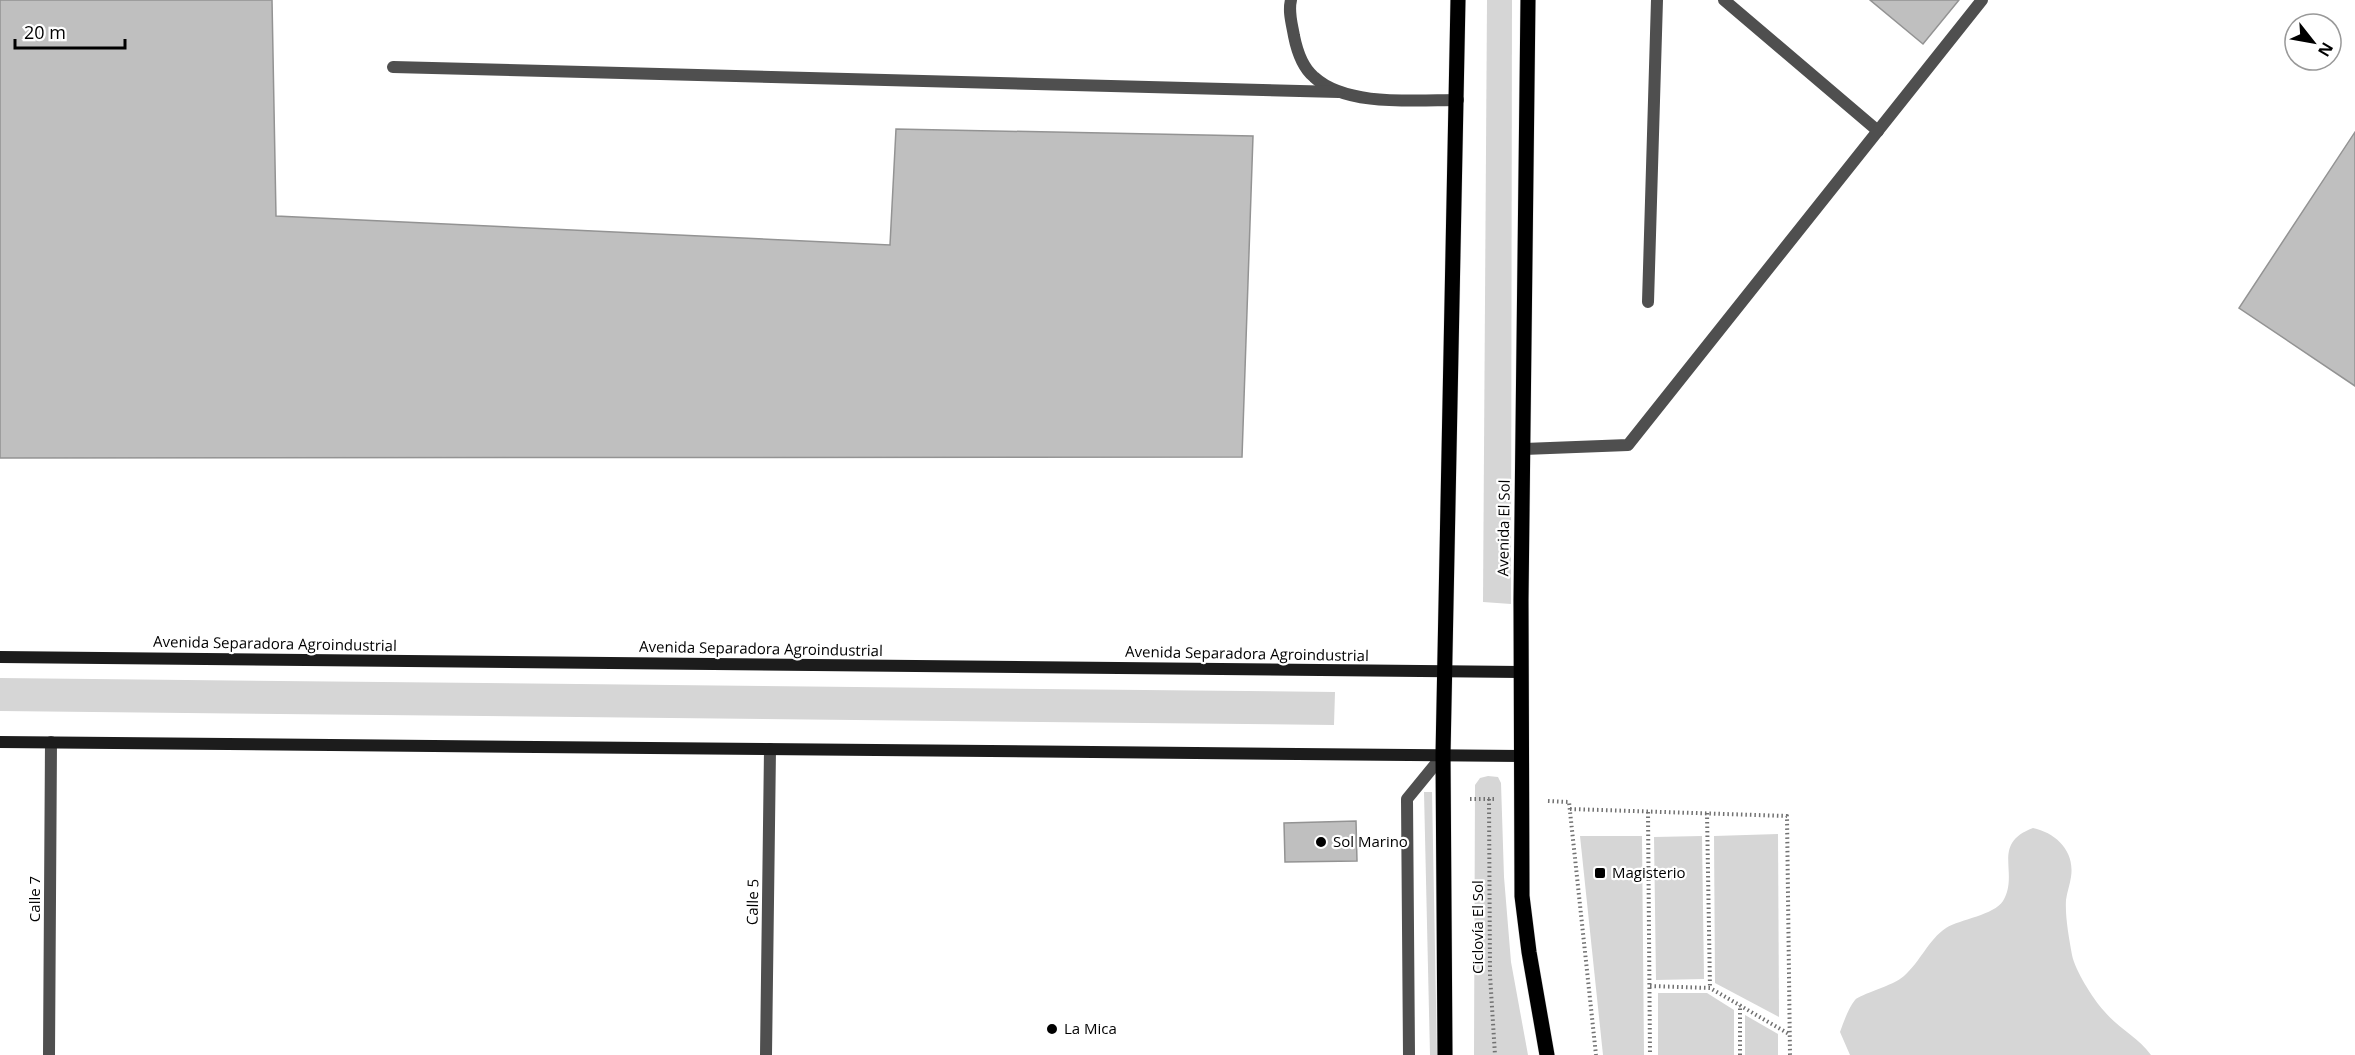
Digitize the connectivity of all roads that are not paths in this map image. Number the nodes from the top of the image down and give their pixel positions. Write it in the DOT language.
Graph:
graph roads {
  1 [pos="1291,0"];
  2 [pos="1458,0"];
  3 [pos="1528,0"];
  4 [pos="1657,0"];
  5 [pos="1724,0"];
  6 [pos="1982,0"];
  7 [pos="393,67"];
  8 [pos="1339,93"];
  9 [pos="1458,100"];
  10 [pos="1878,131"];
  11 [pos="1648,302"];
  12 [pos="1523,449"];
  13 [pos="0,657"];
  14 [pos="1444,671"];
  15 [pos="1521,672"];
  16 [pos="0,742"];
  17 [pos="51,742"];
  18 [pos="770,749"];
  19 [pos="1443,755"];
  20 [pos="1521,756"];
  21 [pos="49,1055"];
  22 [pos="766,1055"];
  23 [pos="1409,1055"];
  24 [pos="1445,1055"];
  25 [pos="1546,1055"];
  1 -- 8 [label="street"];
  2 -- 9 [label="main road"];
  3 -- 12 [label="main road, Avenida El Sol"];
  4 -- 11 [label="street"];
  5 -- 10 [label="street"];
  6 -- 10 [label="street"];
  7 -- 8 [label="street"];
  8 -- 9 [label="street"];
  9 -- 14 [label="main road"];
  10 -- 12 [label="street"];
  12 -- 15 [label="main road, Avenida El Sol"];
  13 -- 14 [label="street, Avenida Separadora Agroindustrial"];
  14 -- 15 [label="street, Avenida Separadora Agroindustrial"];
  14 -- 19 [label="main road"];
  15 -- 20 [label="main road, Avenida El Sol"];
  16 -- 17 [label="street"];
  17 -- 18 [label="street"];
  17 -- 21 [label="street, Calle 7"];
  18 -- 19 [label="street"];
  18 -- 22 [label="street, Calle 5"];
  19 -- 20 [label="street"];
  19 -- 23 [label="street"];
  19 -- 24 [label="main road"];
  20 -- 25 [label="main road, Avenida El Sol"];
}
